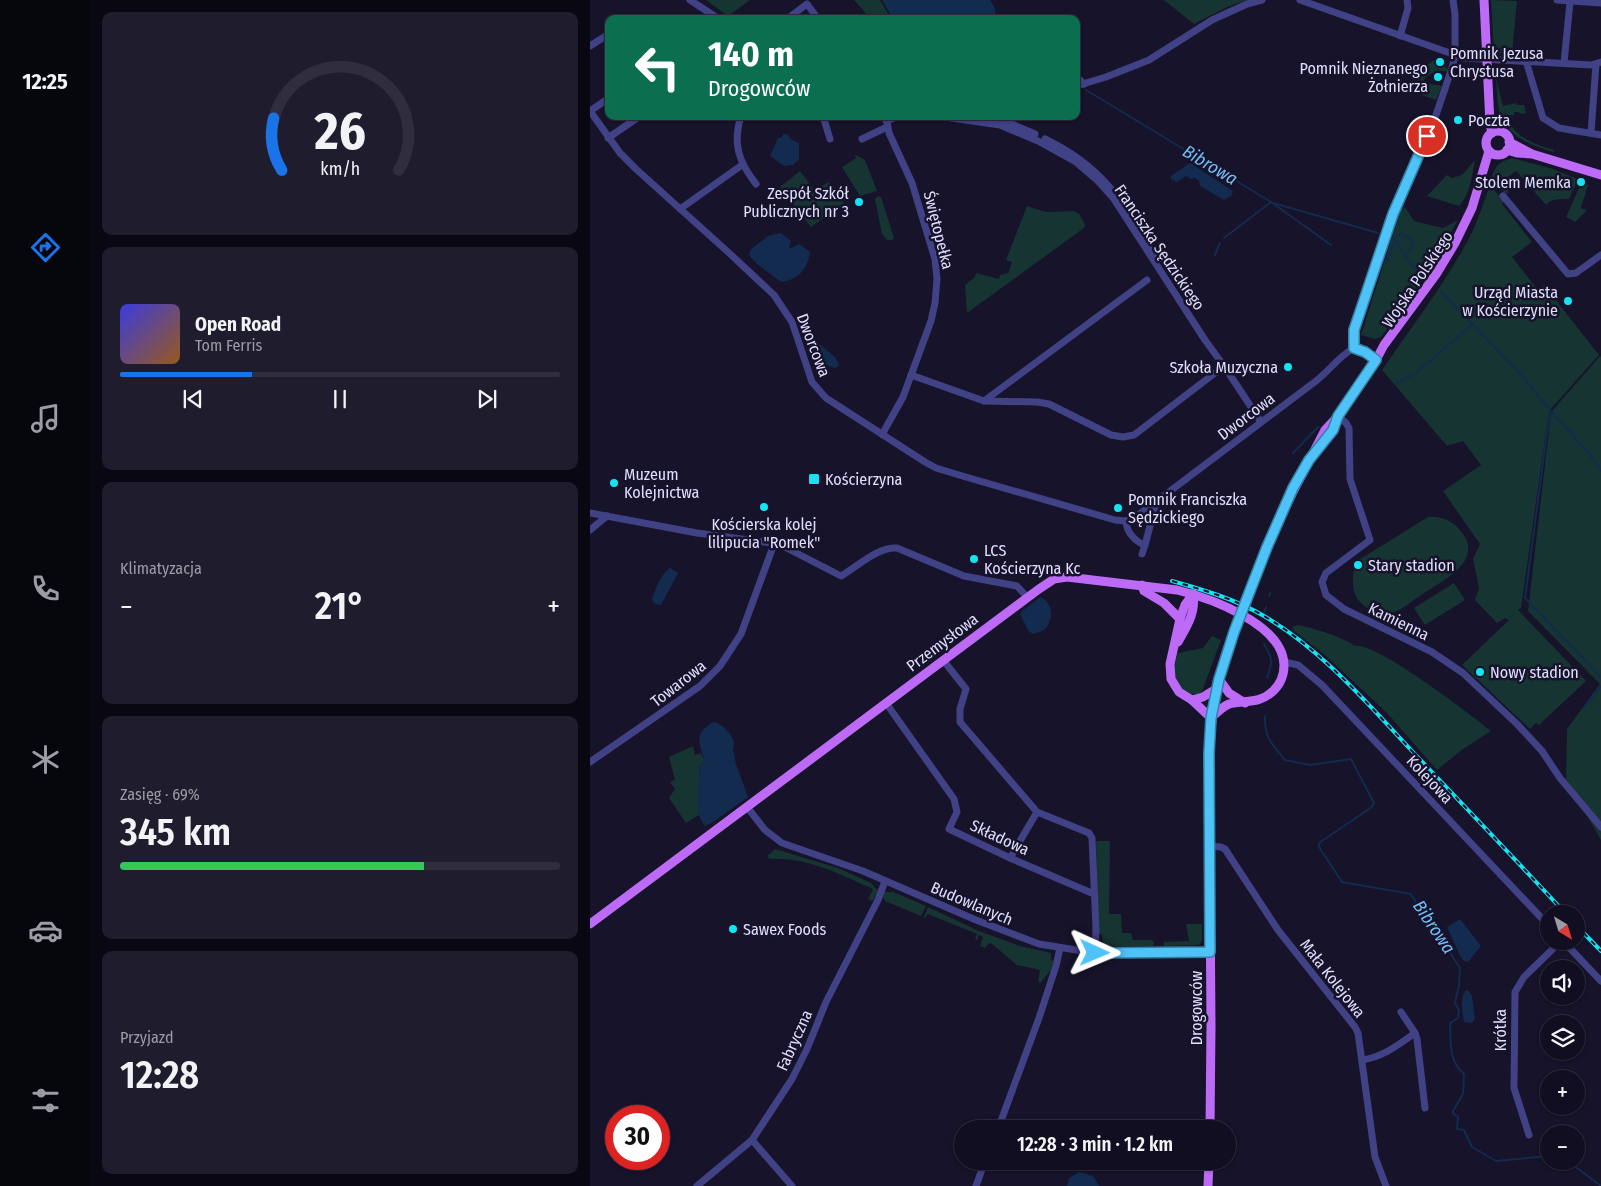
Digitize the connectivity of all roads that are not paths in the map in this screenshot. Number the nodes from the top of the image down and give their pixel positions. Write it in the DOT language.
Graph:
graph roads {
  1 [pos="690,0"];
  2 [pos="1262,0"];
  3 [pos="1300,0"];
  4 [pos="1407,0"];
  5 [pos="1453,0"];
  6 [pos="1484,0"];
  7 [pos="1557,0"];
  8 [pos="1570,2"];
  9 [pos="1601,3"];
  10 [pos="713,15"];
  11 [pos="792,15"];
  12 [pos="815,15"];
  13 [pos="1400,36"];
  14 [pos="605,37"];
  15 [pos="590,46"];
  16 [pos="1455,55"];
  17 [pos="1487,60"];
  18 [pos="1526,61"];
  19 [pos="1600,62"];
  20 [pos="1564,63"];
  21 [pos="1080,85"];
  22 [pos="1597,94"];
  23 [pos="605,101"];
  24 [pos="590,111"];
  25 [pos="634,120"];
  26 [pos="740,120"];
  27 [pos="824,120"];
  28 [pos="966,120"];
  29 [pos="1000,120"];
  30 [pos="886,121"];
  31 [pos="1495,132"];
  32 [pos="1591,133"];
  33 [pos="1601,135"];
  34 [pos="608,138"];
  35 [pos="830,139"];
  36 [pos="862,139"];
  37 [pos="1508,146"];
  38 [pos="1492,152"];
  39 [pos="742,165"];
  40 [pos="1601,175"];
  41 [pos="756,184"];
  42 [pos="1503,196"];
  43 [pos="680,209"];
  44 [pos="1601,255"];
  45 [pos="1147,280"];
  46 [pos="1354,348"];
  47 [pos="1213,350"];
  48 [pos="1376,360"];
  49 [pos="1224,366"];
  50 [pos="911,375"];
  51 [pos="984,401"];
  52 [pos="1338,416"];
  53 [pos="1261,422"];
  54 [pos="883,435"];
  55 [pos="1152,504"];
  56 [pos="590,513"];
  57 [pos="607,516"];
  58 [pos="1126,521"];
  59 [pos="590,530"];
  60 [pos="774,544"];
  61 [pos="1145,545"];
  62 [pos="1142,554"];
  63 [pos="1142,584"];
  64 [pos="1194,594"];
  65 [pos="1027,597"];
  66 [pos="1180,619"];
  67 [pos="1174,650"];
  68 [pos="943,660"];
  69 [pos="1284,662"];
  70 [pos="1219,679"];
  71 [pos="1216,689"];
  72 [pos="1192,700"];
  73 [pos="886,703"];
  74 [pos="1245,703"];
  75 [pos="1211,718"];
  76 [pos="590,762"];
  77 [pos="747,806"];
  78 [pos="1037,812"];
  79 [pos="1601,828"];
  80 [pos="1209,846"];
  81 [pos="1010,858"];
  82 [pos="885,881"];
  83 [pos="1094,894"];
  84 [pos="1540,916"];
  85 [pos="590,924"];
  86 [pos="1060,948"];
  87 [pos="1552,950"];
  88 [pos="1571,950"];
  89 [pos="1210,952"];
  90 [pos="1095,953"];
  91 [pos="1601,981"];
  92 [pos="1401,1012"];
  93 [pos="1415,1033"];
  94 [pos="1362,1060"];
  95 [pos="1425,1108"];
  96 [pos="1001,1120"];
  97 [pos="1210,1120"];
  98 [pos="1529,1135"];
  99 [pos="752,1140"];
  100 [pos="982,1170"];
  101 [pos="1209,1170"];
  102 [pos="697,1186"];
  103 [pos="792,1186"];
  104 [pos="976,1186"];
  105 [pos="1208,1186"];
  106 [pos="1386,1186"];
  1 -- 10 [label="street"];
  2 -- 21 [label="street"];
  3 -- 13 [label="street"];
  4 -- 13 [label="street"];
  5 -- 16 [label="street"];
  6 -- 17 [label="main road"];
  7 -- 8 [label="street"];
  8 -- 9 [label="street"];
  8 -- 20 [label="street"];
  11 -- 12 [label="street"];
  13 -- 16 [label="street"];
  14 -- 15 [label="street"];
  16 -- 17 [label="street"];
  16 -- 46 [label="street"];
  17 -- 18 [label="street"];
  17 -- 31 [label="main road"];
  18 -- 20 [label="street"];
  18 -- 32 [label="street"];
  19 -- 20 [label="street"];
  19 -- 22 [label="street"];
  22 -- 32 [label="street"];
  23 -- 24 [label="street"];
  24 -- 34 [label="street, Dworcowa"];
  25 -- 34 [label="street"];
  26 -- 39 [label="street"];
  27 -- 35 [label="street"];
  28 -- 47 [label="street, Franciszka Sędzickiego"];
  29 -- 47 [label="street, Franciszka Sędzickiego"];
  30 -- 36 [label="street"];
  30 -- 50 [label="street, Świętopełka"];
  31 -- 37 [label="main road"];
  31 -- 38 [label="main road"];
  32 -- 33 [label="street"];
  34 -- 43 [label="street, Dworcowa"];
  37 -- 38 [label="main road"];
  37 -- 40 [label="main road"];
  38 -- 48 [label="main road, Wojska Polskiego"];
  39 -- 41 [label="street"];
  39 -- 43 [label="street"];
  42 -- 44 [label="street"];
  43 -- 54 [label="street, Dworcowa"];
  45 -- 51 [label="street"];
  46 -- 48 [label="street"];
  46 -- 53 [label="street, Dworcowa"];
  47 -- 49 [label="street, Franciszka Sędzickiego"];
  48 -- 52 [label="main road, Wojska Polskiego"];
  49 -- 51 [label="street"];
  49 -- 53 [label="street, Franciszka Sędzickiego"];
  50 -- 51 [label="street"];
  50 -- 54 [label="street, Świętopełka"];
  52 -- 70 [label="main road, Wojska Polskiego, bridge"];
  52 -- 79 [label="street, Kamienna"];
  53 -- 55 [label="street, Dworcowa"];
  54 -- 58 [label="street, Dworcowa"];
  55 -- 58 [label="street, Dworcowa"];
  55 -- 61 [label="street"];
  56 -- 57 [label="street"];
  57 -- 59 [label="street"];
  57 -- 60 [label="street"];
  58 -- 61 [label="street"];
  60 -- 65 [label="street"];
  60 -- 76 [label="street, Towarowa"];
  61 -- 62 [label="street"];
  63 -- 64 [label="main road, Przemysłowa"];
  63 -- 65 [label="main road, Przemysłowa"];
  63 -- 66 [label="main road"];
  64 -- 66 [label="main road"];
  64 -- 67 [label="main road"];
  64 -- 69 [label="main road, Przemysłowa"];
  65 -- 68 [label="main road, Przemysłowa"];
  66 -- 67 [label="main road"];
  67 -- 72 [label="main road"];
  68 -- 73 [label="main road, Przemysłowa"];
  68 -- 78 [label="street"];
  69 -- 74 [label="main road"];
  69 -- 84 [label="street, Kolejowa"];
  70 -- 71 [label="main road, Drogowców"];
  70 -- 74 [label="main road"];
  71 -- 72 [label="main road"];
  71 -- 75 [label="main road, Drogowców"];
  72 -- 75 [label="main road"];
  73 -- 77 [label="main road, Przemysłowa"];
  73 -- 81 [label="street, Składowa"];
  74 -- 75 [label="main road"];
  75 -- 80 [label="main road, Drogowców"];
  77 -- 82 [label="street, Budowlanych"];
  77 -- 85 [label="main road, Przemysłowa"];
  78 -- 81 [label="street"];
  78 -- 83 [label="street"];
  80 -- 89 [label="main road, Drogowców"];
  80 -- 94 [label="street, Mała Kolejowa"];
  81 -- 83 [label="street, Składowa"];
  82 -- 86 [label="street, Budowlanych"];
  82 -- 99 [label="street, Fabryczna"];
  83 -- 90 [label="street"];
  86 -- 90 [label="street, Budowlanych"];
  86 -- 96 [label="street"];
  87 -- 98 [label="street, Krótka"];
  88 -- 91 [label="street"];
  89 -- 90 [label="street, Budowlanych"];
  89 -- 97 [label="main road, Drogowców"];
  92 -- 93 [label="street"];
  93 -- 94 [label="street"];
  93 -- 95 [label="street"];
  94 -- 106 [label="street, Mała Kolejowa"];
  99 -- 102 [label="street, Fabryczna"];
  99 -- 103 [label="street"];
  100 -- 104 [label="street"];
  101 -- 105 [label="main road"];
}
